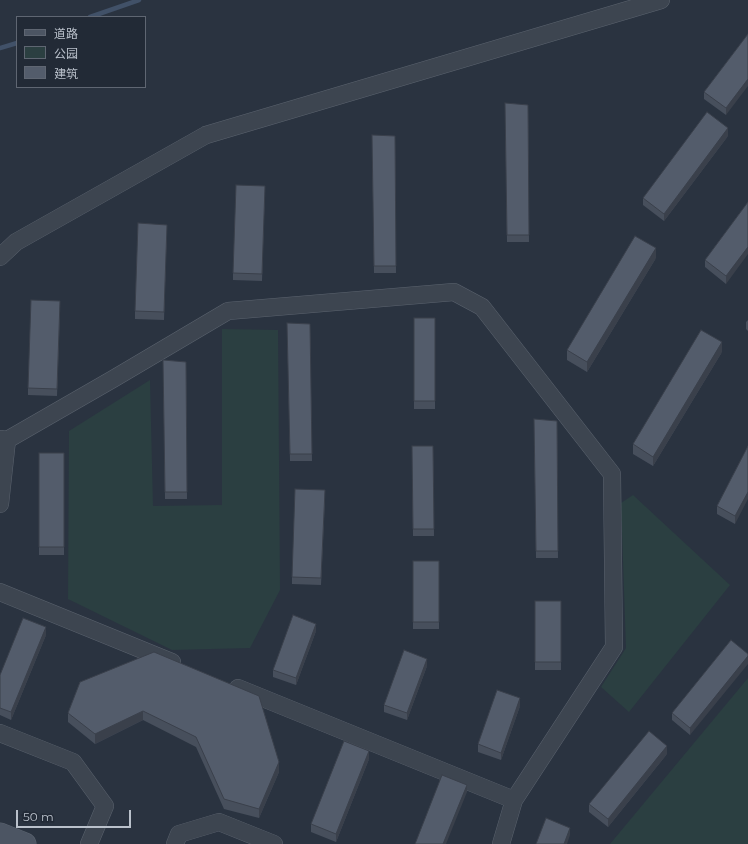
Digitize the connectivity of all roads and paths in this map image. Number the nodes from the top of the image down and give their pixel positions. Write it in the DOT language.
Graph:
graph roads {
  1 [pos="661,0"];
  2 [pos="0,257"];
  3 [pos="4,439"];
  4 [pos="0,504"];
  5 [pos="0,592"];
  6 [pos="184,666"];
  7 [pos="220,681"];
  8 [pos="0,733"];
  9 [pos="514,800"];
  10 [pos="0,834"];
  11 [pos="25,844"];
  12 [pos="89,844"];
  13 [pos="175,844"];
  14 [pos="274,844"];
  15 [pos="501,844"];
  1 -- 2 [label="street"];
  3 -- 4 [label="street"];
  3 -- 9 [label="street"];
  5 -- 6 [label="street"];
  7 -- 9 [label="street"];
  8 -- 12 [label="street"];
  9 -- 15 [label="street"];
  10 -- 11 [label="main road"];
  13 -- 14 [label="street"];
}
